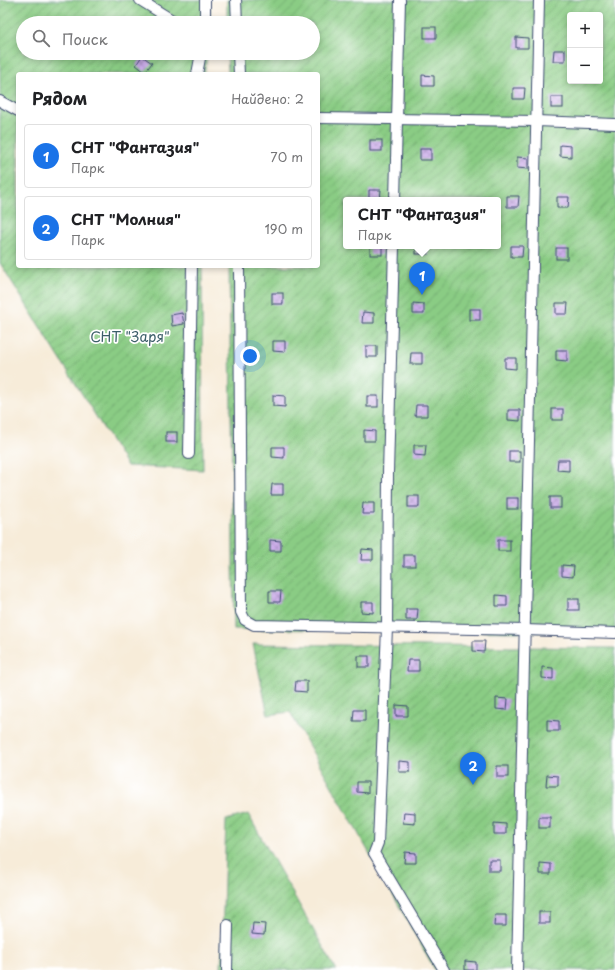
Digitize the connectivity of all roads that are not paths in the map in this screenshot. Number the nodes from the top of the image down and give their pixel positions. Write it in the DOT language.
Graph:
graph roads {
  1 [pos="140,0"];
  2 [pos="205,0"];
  3 [pos="236,0"];
  4 [pos="400,0"];
  5 [pos="539,0"];
  6 [pos="165,16"];
  7 [pos="205,16"];
  8 [pos="237,16"];
  9 [pos="200,60"];
  10 [pos="238,60"];
  11 [pos="197,72"];
  12 [pos="239,72"];
  13 [pos="0,101"];
  14 [pos="16,110"];
  15 [pos="320,118"];
  16 [pos="398,120"];
  17 [pos="536,121"];
  18 [pos="615,124"];
  19 [pos="395,197"];
  20 [pos="394,249"];
  21 [pos="192,268"];
  22 [pos="239,268"];
  23 [pos="188,454"];
  24 [pos="387,628"];
  25 [pos="525,630"];
  26 [pos="615,633"];
  27 [pos="228,925"];
  28 [pos="227,970"];
  29 [pos="444,970"];
  30 [pos="517,970"];
  1 -- 6 [label="lane"];
  2 -- 7 [label="lane"];
  3 -- 8 [label="lane"];
  4 -- 16 [label="lane"];
  5 -- 17 [label="lane"];
  9 -- 11 [label="lane"];
  10 -- 12 [label="lane"];
  13 -- 14 [label="lane"];
  15 -- 16 [label="lane"];
  16 -- 17 [label="lane"];
  16 -- 19 [label="lane"];
  17 -- 18 [label="lane"];
  17 -- 25 [label="lane"];
  20 -- 24 [label="lane"];
  21 -- 23 [label="lane"];
  22 -- 24 [label="lane"];
  24 -- 25 [label="lane"];
  24 -- 29 [label="lane"];
  25 -- 26 [label="lane"];
  25 -- 30 [label="lane"];
  27 -- 28 [label="lane"];
}
